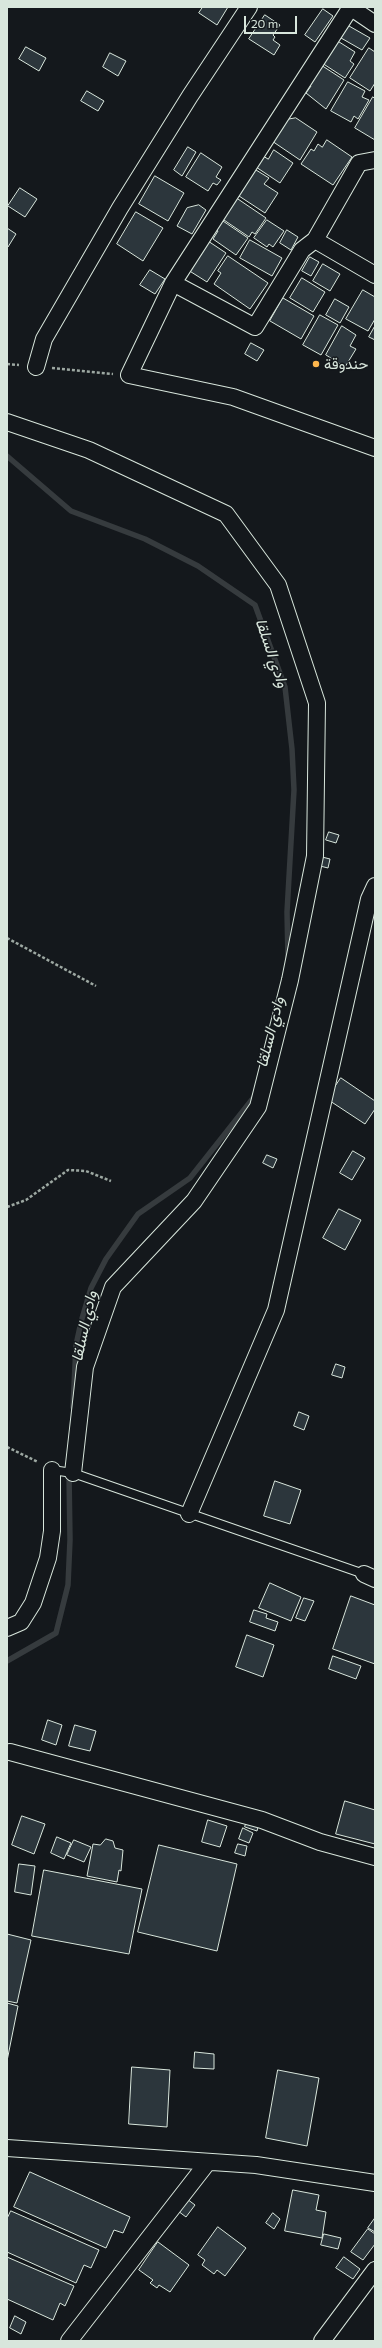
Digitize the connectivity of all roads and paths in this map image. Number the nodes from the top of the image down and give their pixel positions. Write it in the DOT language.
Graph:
graph roads {
  1 [pos="249,7"];
  2 [pos="350,7"];
  3 [pos="375,24"];
  4 [pos="375,160"];
  5 [pos="315,240"];
  6 [pos="375,275"];
  7 [pos="173,283"];
  8 [pos="7,364"];
  9 [pos="36,367"];
  10 [pos="129,376"];
  11 [pos="7,422"];
  12 [pos="375,448"];
  13 [pos="375,886"];
  14 [pos="7,938"];
  15 [pos="96,986"];
  16 [pos="110,1181"];
  17 [pos="7,1207"];
  18 [pos="7,1447"];
  19 [pos="52,1470"];
  20 [pos="73,1473"];
  21 [pos="189,1514"];
  22 [pos="370,1577"];
  23 [pos="7,1628"];
  24 [pos="10,1752"];
  25 [pos="375,1857"];
  26 [pos="7,2148"];
  27 [pos="208,2162"];
  28 [pos="375,2183"];
  29 [pos="375,2270"];
  30 [pos="69,2341"];
  31 [pos="322,2341"];
  1 -- 9 [label="street"];
  2 -- 3 [label="street"];
  2 -- 7 [label="street"];
  4 -- 5 [label="street"];
  5 -- 6 [label="street"];
  5 -- 7 [label="street"];
  7 -- 10 [label="street"];
  8 -- 9 [label="path"];
  9 -- 10 [label="path"];
  10 -- 12 [label="street"];
  11 -- 20 [label="street"];
  13 -- 21 [label="street"];
  14 -- 15 [label="path"];
  16 -- 17 [label="path"];
  18 -- 19 [label="path"];
  19 -- 20 [label="lane"];
  19 -- 23 [label="street"];
  20 -- 21 [label="lane"];
  21 -- 22 [label="lane"];
  24 -- 25 [label="street"];
  26 -- 27 [label="street"];
  27 -- 28 [label="street"];
  27 -- 30 [label="street"];
  29 -- 31 [label="street"];
}
